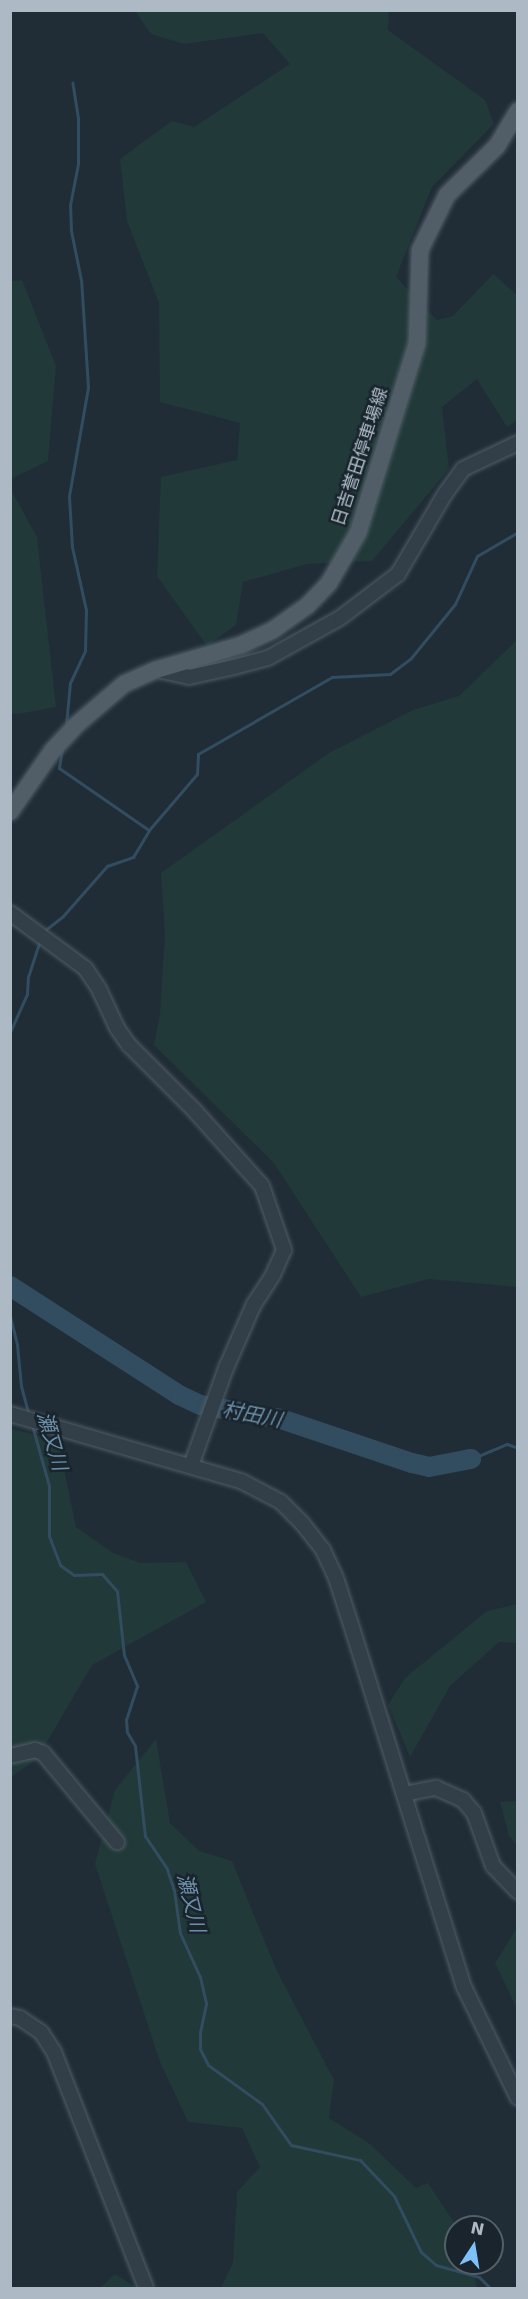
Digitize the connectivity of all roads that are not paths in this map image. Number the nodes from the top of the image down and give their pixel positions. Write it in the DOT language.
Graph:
graph roads {
  1 [pos="518,111"];
  2 [pos="518,443"];
  3 [pos="156,670"];
  4 [pos="10,812"];
  5 [pos="10,913"];
  6 [pos="11,1414"];
  7 [pos="191,1466"];
  8 [pos="10,1756"];
  9 [pos="404,1794"];
  10 [pos="117,1842"];
  11 [pos="518,1892"];
  12 [pos="10,2016"];
  13 [pos="518,2098"];
  14 [pos="146,2289"];
  1 -- 3 [label="main road, 日吉誉田停車場線"];
  2 -- 3 [label="street"];
  3 -- 4 [label="main road, 日吉誉田停車場線"];
  5 -- 7 [label="street"];
  6 -- 7 [label="street"];
  7 -- 9 [label="street"];
  8 -- 10 [label="street"];
  9 -- 11 [label="street"];
  9 -- 13 [label="street"];
  12 -- 14 [label="street"];
}
